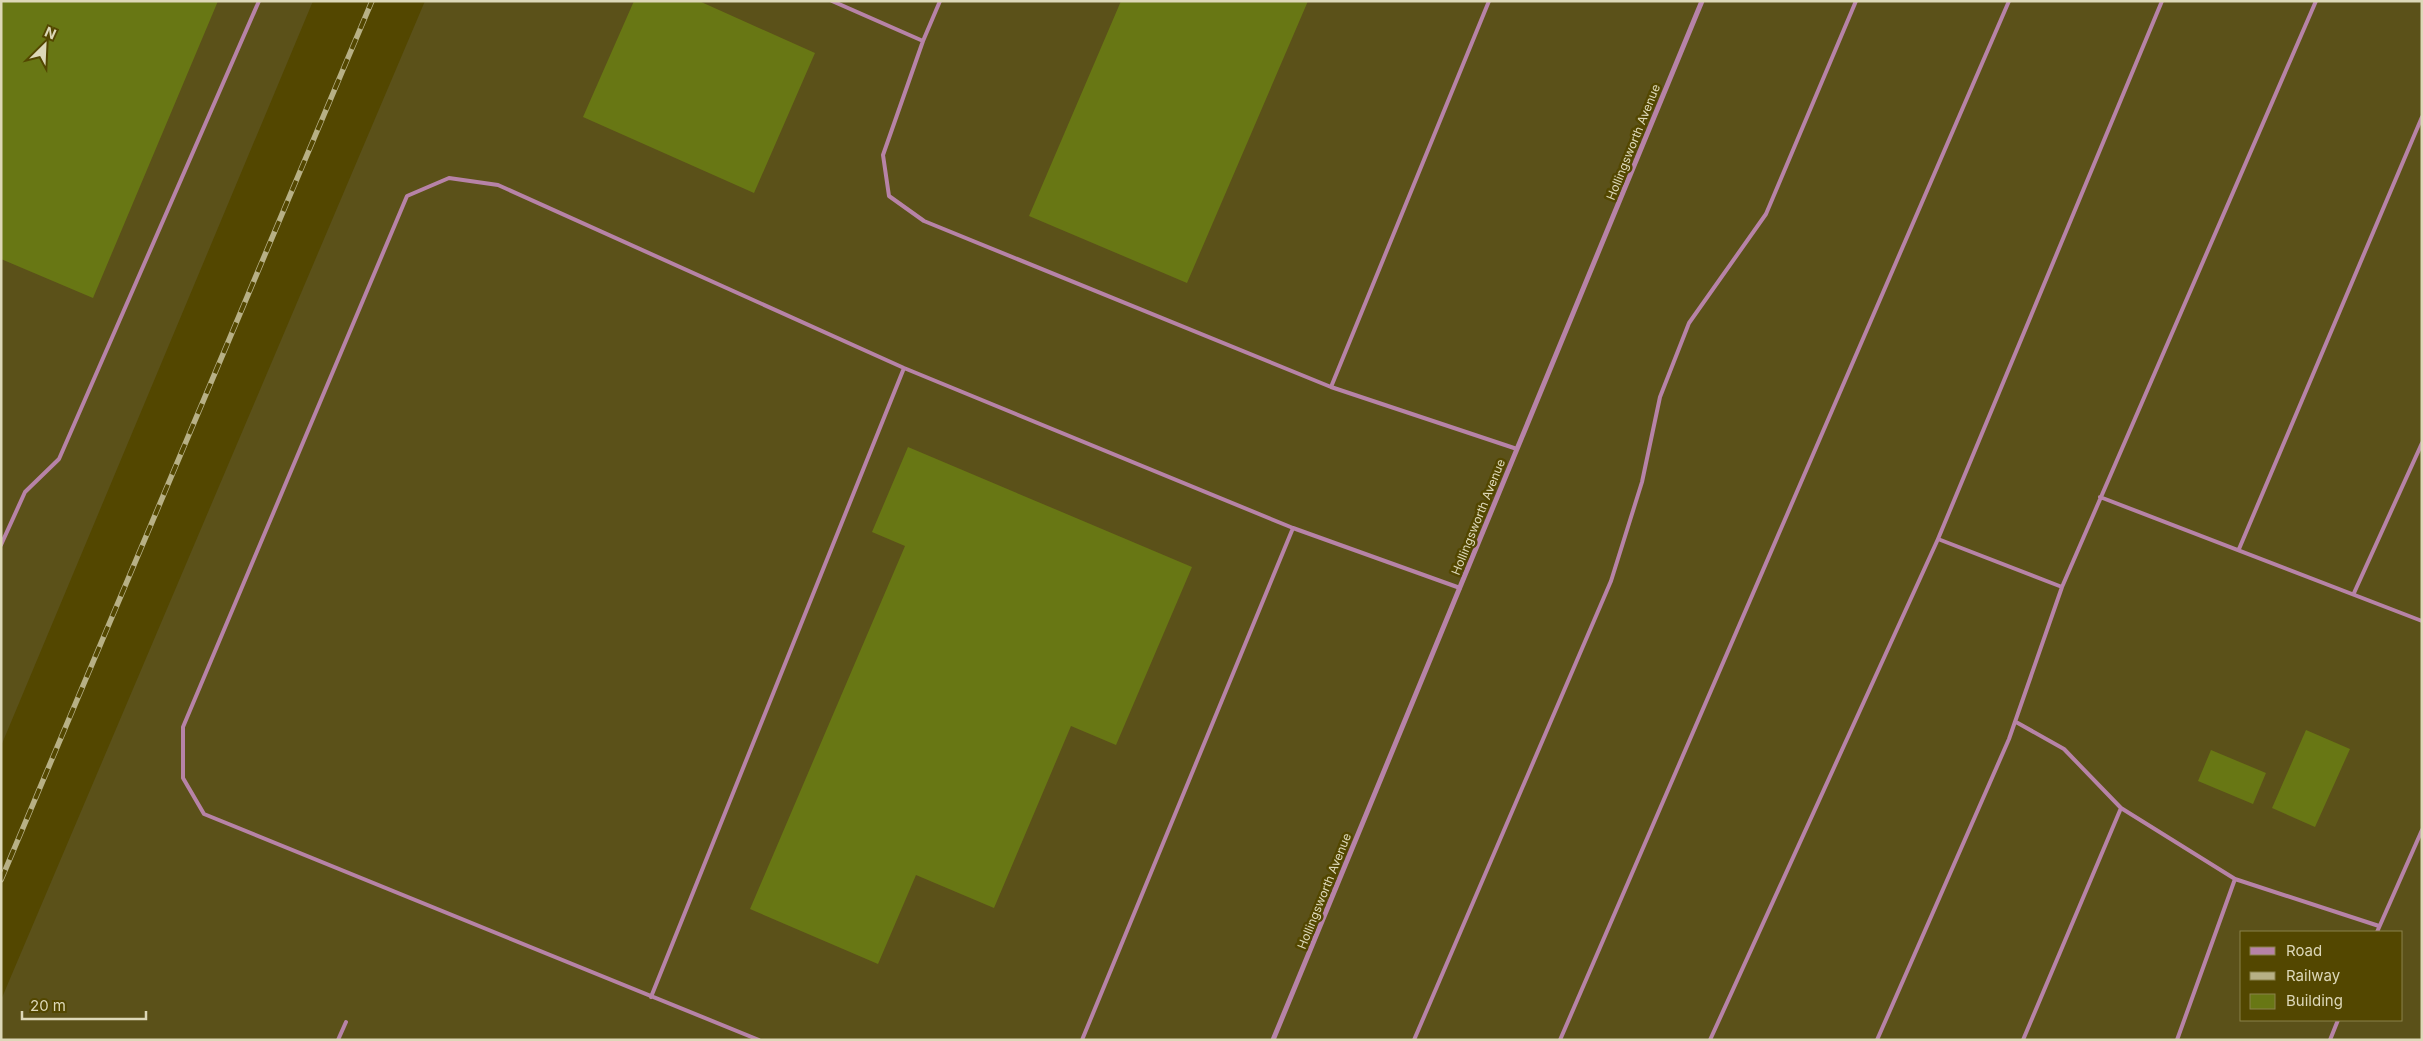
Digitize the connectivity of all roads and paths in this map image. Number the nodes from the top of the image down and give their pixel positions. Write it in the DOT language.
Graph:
graph roads {
  1 [pos="259,1"];
  2 [pos="832,1"];
  3 [pos="940,1"];
  4 [pos="1488,1"];
  5 [pos="1702,1"];
  6 [pos="1856,1"];
  7 [pos="2009,1"];
  8 [pos="2162,1"];
  9 [pos="2316,1"];
  10 [pos="923,41"];
  11 [pos="2422,118"];
  12 [pos="904,368"];
  13 [pos="1331,387"];
  14 [pos="2422,443"];
  15 [pos="1517,449"];
  16 [pos="2100,497"];
  17 [pos="1293,528"];
  18 [pos="1938,539"];
  19 [pos="1,545"];
  20 [pos="2239,549"];
  21 [pos="2062,587"];
  22 [pos="1460,588"];
  23 [pos="2354,593"];
  24 [pos="2422,621"];
  25 [pos="2016,722"];
  26 [pos="2121,808"];
  27 [pos="2422,830"];
  28 [pos="2235,879"];
  29 [pos="2380,926"];
  30 [pos="2378,931"];
  31 [pos="651,997"];
  32 [pos="2338,1021"];
  33 [pos="346,1022"];
  34 [pos="338,1040"];
  35 [pos="759,1040"];
  36 [pos="1082,1040"];
  37 [pos="1273,1040"];
  38 [pos="1414,1040"];
  39 [pos="1560,1040"];
  40 [pos="1710,1040"];
  41 [pos="1876,1040"];
  42 [pos="2023,1040"];
  43 [pos="2177,1040"];
  44 [pos="2330,1040"];
  1 -- 19 [label="lane"];
  2 -- 10 [label="lane"];
  3 -- 10 [label="lane"];
  4 -- 13 [label="lane"];
  5 -- 15 [label="street, Hollingsworth Avenue"];
  6 -- 38 [label="lane"];
  7 -- 39 [label="lane"];
  8 -- 18 [label="lane"];
  9 -- 16 [label="lane"];
  10 -- 13 [label="lane"];
  11 -- 20 [label="lane"];
  12 -- 17 [label="lane"];
  12 -- 31 [label="lane"];
  12 -- 31 [label="lane"];
  13 -- 15 [label="lane"];
  14 -- 23 [label="lane"];
  15 -- 22 [label="street, Hollingsworth Avenue"];
  16 -- 20 [label="lane"];
  16 -- 21 [label="lane"];
  17 -- 22 [label="lane"];
  17 -- 36 [label="lane"];
  18 -- 21 [label="lane"];
  18 -- 40 [label="lane"];
  20 -- 23 [label="lane"];
  21 -- 25 [label="lane"];
  22 -- 37 [label="street, Hollingsworth Avenue"];
  23 -- 24 [label="lane"];
  25 -- 26 [label="lane"];
  25 -- 41 [label="lane"];
  26 -- 28 [label="lane"];
  26 -- 42 [label="lane"];
  27 -- 29 [label="lane"];
  28 -- 29 [label="lane"];
  28 -- 43 [label="lane"];
  29 -- 30 [label="lane"];
  31 -- 35 [label="lane"];
  32 -- 44 [label="lane"];
  33 -- 34 [label="lane"];
}
